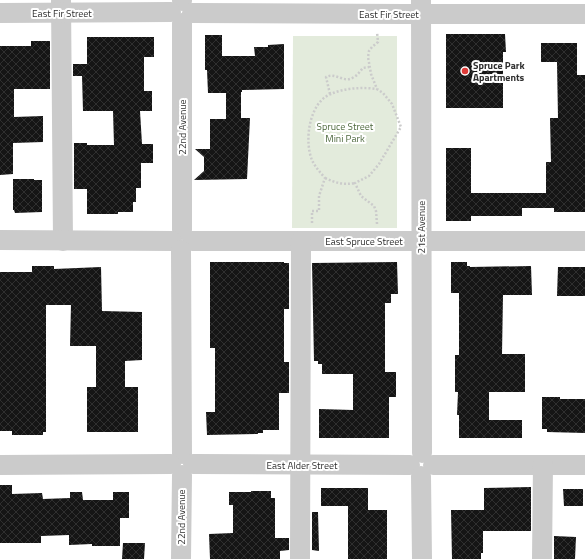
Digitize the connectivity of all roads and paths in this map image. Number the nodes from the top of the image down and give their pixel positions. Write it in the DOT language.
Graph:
graph roads {
  1 [pos="61,7"];
  2 [pos="300,7"];
  3 [pos="421,7"];
  4 [pos="182,10"];
  5 [pos="0,13"];
  6 [pos="585,14"];
  7 [pos="377,30"];
  8 [pos="369,67"];
  9 [pos="377,89"];
  10 [pos="330,94"];
  11 [pos="325,178"];
  12 [pos="355,183"];
  13 [pos="312,218"];
  14 [pos="377,225"];
  15 [pos="0,240"];
  16 [pos="63,241"];
  17 [pos="182,241"];
  18 [pos="301,241"];
  19 [pos="421,241"];
  20 [pos="585,241"];
  21 [pos="182,464"];
  22 [pos="0,465"];
  23 [pos="300,465"];
  24 [pos="422,465"];
  25 [pos="543,465"];
  26 [pos="585,465"];
  27 [pos="181,559"];
  28 [pos="300,559"];
  29 [pos="422,559"];
  30 [pos="542,559"];
  1 -- 4 [label="street, East Fir Street"];
  1 -- 5 [label="street, East Fir Street"];
  1 -- 16 [label="street"];
  2 -- 3 [label="street, East Fir Street"];
  2 -- 4 [label="street, East Fir Street"];
  3 -- 6 [label="street, East Fir Street"];
  3 -- 19 [label="street, 21st Avenue"];
  4 -- 17 [label="street, 22nd Avenue"];
  7 -- 8 [label="path"];
  8 -- 9 [label="path"];
  8 -- 10 [label="path"];
  9 -- 10 [label="path"];
  9 -- 12 [label="path"];
  10 -- 11 [label="path"];
  11 -- 12 [label="path"];
  11 -- 13 [label="path"];
  12 -- 14 [label="path"];
  15 -- 16 [label="street, East Spruce Street"];
  16 -- 17 [label="street, East Spruce Street"];
  17 -- 18 [label="street, East Spruce Street"];
  17 -- 21 [label="street, 22nd Avenue"];
  18 -- 19 [label="street, East Spruce Street"];
  18 -- 23 [label="street"];
  19 -- 20 [label="street, East Spruce Street"];
  19 -- 24 [label="street, 21st Avenue"];
  21 -- 22 [label="street, East Alder Street"];
  21 -- 23 [label="street, East Alder Street"];
  21 -- 27 [label="street, 22nd Avenue"];
  23 -- 24 [label="street, East Alder Street"];
  23 -- 28 [label="street"];
  24 -- 25 [label="street, East Alder Street"];
  24 -- 29 [label="street, 21st Avenue"];
  25 -- 26 [label="street, East Alder Street"];
  25 -- 30 [label="street"];
}
